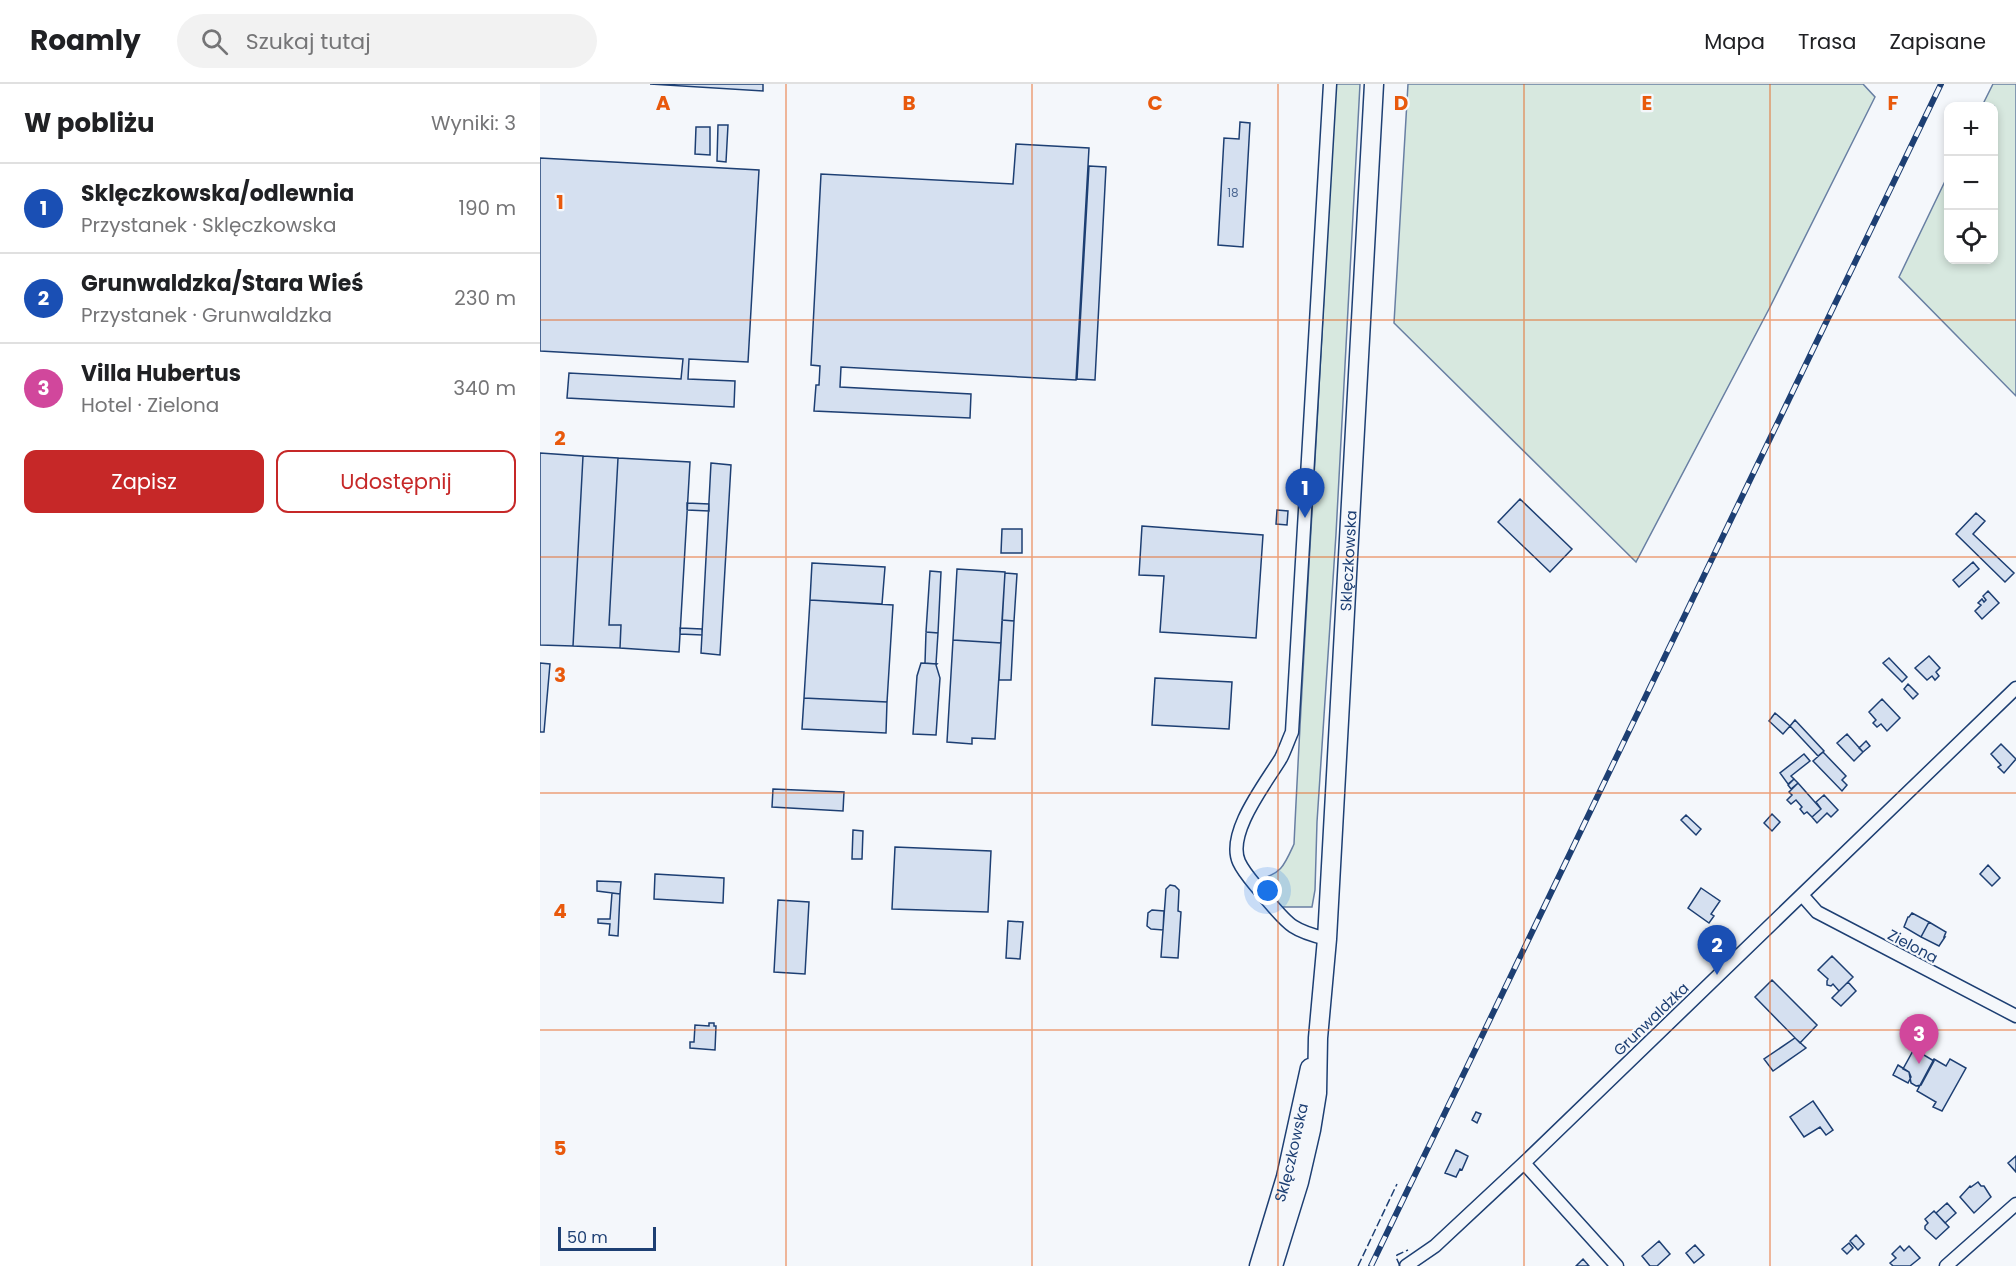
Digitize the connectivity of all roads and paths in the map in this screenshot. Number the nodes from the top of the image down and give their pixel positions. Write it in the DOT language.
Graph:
graph roads {
  1 [pos="1330,84"];
  2 [pos="1374,84"];
  3 [pos="2016,688"];
  4 [pos="1802,896"];
  5 [pos="1327,939"];
  6 [pos="2016,1016"];
  7 [pos="1318,1038"];
  8 [pos="1524,1163"];
  9 [pos="2016,1204"];
  10 [pos="1259,1266"];
  11 [pos="1273,1266"];
  12 [pos="1406,1266"];
  13 [pos="1617,1266"];
  14 [pos="1946,1266"];
  1 -- 5 [label="street"];
  2 -- 5 [label="main road, Sklęczkowska"];
  3 -- 4 [label="street, Grunwaldzka"];
  4 -- 6 [label="street, Zielona"];
  4 -- 8 [label="street, Grunwaldzka"];
  5 -- 7 [label="main road, Sklęczkowska"];
  7 -- 10 [label="main road, Sklęczkowska"];
  7 -- 11 [label="main road, Sklęczkowska"];
  8 -- 12 [label="street, Grunwaldzka"];
  8 -- 13 [label="street"];
  9 -- 14 [label="street"];
}
